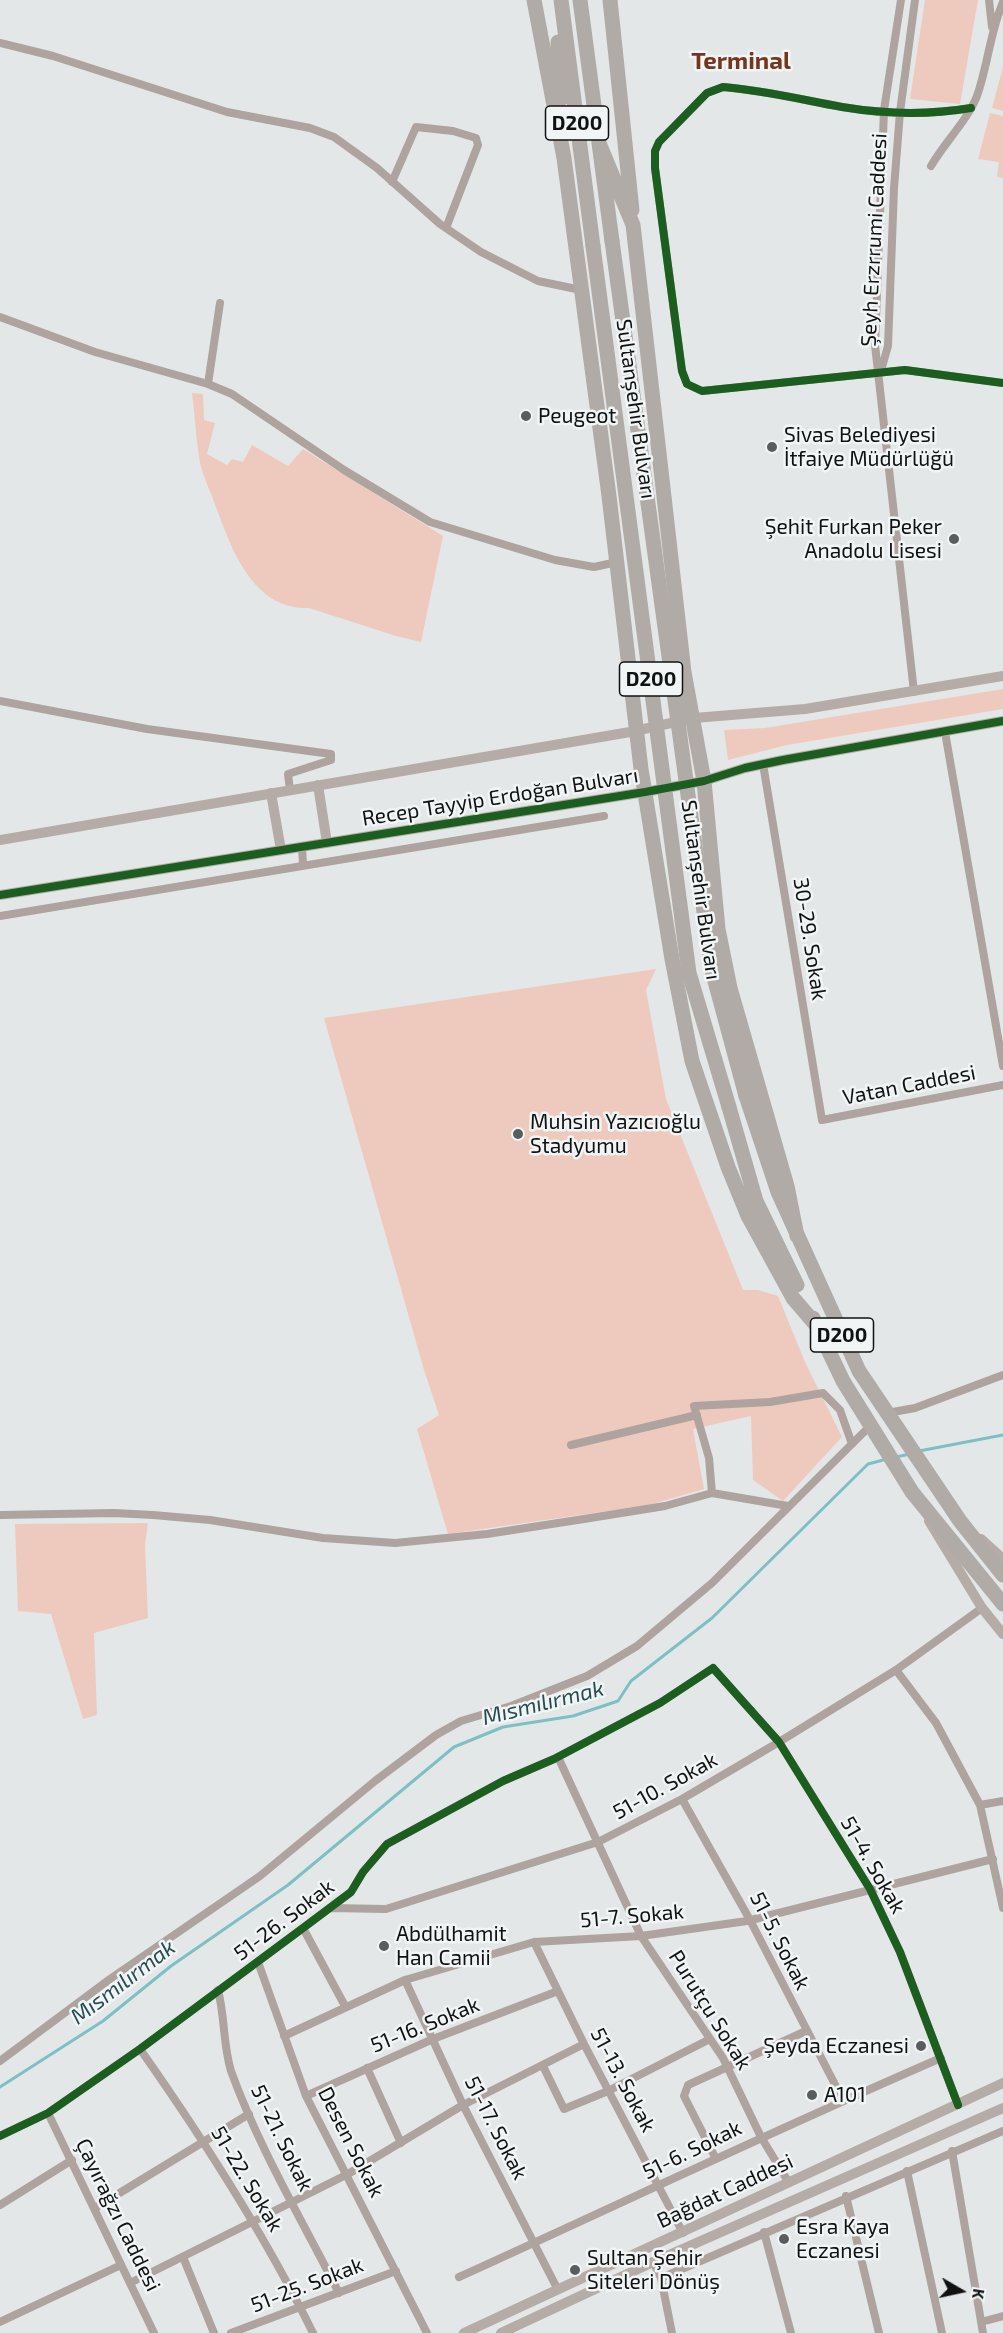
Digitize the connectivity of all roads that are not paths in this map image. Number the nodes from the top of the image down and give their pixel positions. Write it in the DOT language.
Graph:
graph roads {
  1 [pos="534,0"];
  2 [pos="554,0"];
  3 [pos="561,0"];
  4 [pos="580,0"];
  5 [pos="610,0"];
  6 [pos="900,0"];
  7 [pos="915,0"];
  8 [pos="989,0"];
  9 [pos="1003,2"];
  10 [pos="992,29"];
  11 [pos="0,43"];
  12 [pos="971,108"];
  13 [pos="884,110"];
  14 [pos="900,112"];
  15 [pos="599,143"];
  16 [pos="564,158"];
  17 [pos="931,166"];
  18 [pos="392,182"];
  19 [pos="633,225"];
  20 [pos="446,228"];
  21 [pos="582,290"];
  22 [pos="220,303"];
  23 [pos="0,317"];
  24 [pos="880,374"];
  25 [pos="1003,383"];
  26 [pos="208,384"];
  27 [pos="617,562"];
  28 [pos="1003,676"];
  29 [pos="914,692"];
  30 [pos="0,701"];
  31 [pos="694,718"];
  32 [pos="1003,721"];
  33 [pos="637,730"];
  34 [pos="945,732"];
  35 [pos="763,764"];
  36 [pos="704,781"];
  37 [pos="318,785"];
  38 [pos="290,790"];
  39 [pos="645,792"];
  40 [pos="271,793"];
  41 [pos="604,816"];
  42 [pos="0,840"];
  43 [pos="327,843"];
  44 [pos="302,846"];
  45 [pos="281,850"];
  46 [pos="303,865"];
  47 [pos="0,895"];
  48 [pos="0,916"];
  49 [pos="1003,1066"];
  50 [pos="1003,1085"];
  51 [pos="822,1120"];
  52 [pos="797,1236"];
  53 [pos="817,1326"];
  54 [pos="1003,1375"];
  55 [pos="887,1413"];
  56 [pos="697,1415"];
  57 [pos="876,1431"];
  58 [pos="852,1444"];
  59 [pos="571,1445"];
  60 [pos="912,1492"];
  61 [pos="712,1493"];
  62 [pos="788,1506"];
  63 [pos="0,1515"];
  64 [pos="960,1521"];
  65 [pos="1003,1559"];
  66 [pos="1003,1575"];
  67 [pos="1003,1604"];
  68 [pos="982,1608"];
  69 [pos="1003,1634"];
  70 [pos="713,1668"];
  71 [pos="896,1670"];
  72 [pos="779,1742"];
  73 [pos="558,1757"];
  74 [pos="682,1799"];
  75 [pos="1003,1801"];
  76 [pos="980,1805"];
  77 [pos="598,1842"];
  78 [pos="993,1859"];
  79 [pos="870,1889"];
  80 [pos="330,1908"];
  81 [pos="1003,1908"];
  82 [pos="750,1920"];
  83 [pos="303,1928"];
  84 [pos="641,1936"];
  85 [pos="534,1942"];
  86 [pos="258,1962"];
  87 [pos="405,1980"];
  88 [pos="218,1990"];
  89 [pos="558,1991"];
  90 [pos="345,2006"];
  91 [pos="806,2031"];
  92 [pos="284,2036"];
  93 [pos="433,2039"];
  94 [pos="710,2039"];
  95 [pos="584,2044"];
  96 [pos="141,2049"];
  97 [pos="941,2058"];
  98 [pos="0,2061"];
  99 [pos="543,2066"];
  100 [pos="726,2066"];
  101 [pos="367,2068"];
  102 [pos="1003,2083"];
  103 [pos="608,2091"];
  104 [pos="306,2096"];
  105 [pos="843,2100"];
  106 [pos="958,2104"];
  107 [pos="463,2105"];
  108 [pos="1003,2108"];
  109 [pos="48,2113"];
  110 [pos="249,2114"];
  111 [pos="1003,2131"];
  112 [pos="0,2136"];
  113 [pos="761,2137"];
  114 [pos="205,2141"];
  115 [pos="401,2143"];
  116 [pos="952,2151"];
  117 [pos="716,2159"];
  118 [pos="72,2160"];
  119 [pos="908,2171"];
  120 [pos="348,2174"];
  121 [pos="789,2183"];
  122 [pos="660,2186"];
  123 [pos="846,2196"];
  124 [pos="292,2200"];
  125 [pos="0,2205"];
  126 [pos="94,2208"];
  127 [pos="253,2219"];
  128 [pos="764,2232"];
  129 [pos="683,2233"];
  130 [pos="535,2243"];
  131 [pos="183,2257"];
  132 [pos="653,2262"];
  133 [pos="121,2265"];
  134 [pos="396,2271"];
  135 [pos="459,2277"];
  136 [pos="661,2278"];
  137 [pos="130,2283"];
  138 [pos="558,2290"];
  139 [pos="339,2293"];
  140 [pos="300,2307"];
  141 [pos="1003,2316"];
  142 [pos="0,2322"];
  143 [pos="981,2322"];
  144 [pos="154,2333"];
  145 [pos="214,2333"];
  146 [pos="231,2333"];
  147 [pos="313,2333"];
  148 [pos="427,2333"];
  149 [pos="464,2333"];
  150 [pos="501,2333"];
  151 [pos="672,2333"];
  152 [pos="791,2333"];
  153 [pos="879,2333"];
  154 [pos="942,2333"];
  155 [pos="983,2333"];
  1 -- 16 [label="highway"];
  2 -- 16 [label="highway"];
  3 -- 53 [label="highway, Sultanşehir Bulvarı / D200, bridge"];
  4 -- 15 [label="highway, Sultanşehir Bulvarı / D200"];
  5 -- 19 [label="highway"];
  6 -- 13 [label="street, Şeyh Erzrrumi Caddesi"];
  7 -- 14 [label="street, Şeyh Erzrrumi Caddesi"];
  8 -- 10 [label="street"];
  9 -- 10 [label="street"];
  10 -- 12 [label="street"];
  11 -- 18 [label="street"];
  12 -- 14 [label="street"];
  12 -- 17 [label="street"];
  13 -- 14 [label="street"];
  13 -- 24 [label="street, Şeyh Erzrrumi Caddesi"];
  13 -- 24 [label="street"];
  14 -- 24 [label="street, Şeyh Erzrrumi Caddesi"];
  15 -- 19 [label="highway"];
  15 -- 52 [label="highway, Sultanşehir Bulvarı / D200, bridge"];
  16 -- 21 [label="highway"];
  18 -- 20 [label="street"];
  18 -- 20 [label="street"];
  19 -- 31 [label="highway"];
  20 -- 21 [label="street"];
  21 -- 27 [label="highway"];
  22 -- 26 [label="street"];
  23 -- 26 [label="street"];
  24 -- 25 [label="street"];
  24 -- 29 [label="street, Şeyh Erzrrumi Caddesi"];
  26 -- 27 [label="street"];
  27 -- 33 [label="highway"];
  28 -- 29 [label="street, Recep Tayyip Erdoğan Bulvarı"];
  29 -- 31 [label="street, Recep Tayyip Erdoğan Bulvarı"];
  30 -- 38 [label="street"];
  31 -- 33 [label="street, Recep Tayyip Erdoğan Bulvarı"];
  31 -- 36 [label="highway"];
  32 -- 34 [label="street, Recep Tayyip Erdoğan Bulvarı"];
  33 -- 37 [label="street, Recep Tayyip Erdoğan Bulvarı"];
  33 -- 39 [label="highway"];
  34 -- 35 [label="street, Recep Tayyip Erdoğan Bulvarı"];
  34 -- 49 [label="street"];
  35 -- 36 [label="street, Recep Tayyip Erdoğan Bulvarı"];
  35 -- 51 [label="street, 30-29. Sokak"];
  36 -- 39 [label="street, Recep Tayyip Erdoğan Bulvarı"];
  36 -- 52 [label="highway"];
  37 -- 38 [label="street, Recep Tayyip Erdoğan Bulvarı"];
  37 -- 43 [label="street"];
  38 -- 40 [label="street, Recep Tayyip Erdoğan Bulvarı"];
  39 -- 43 [label="street, Recep Tayyip Erdoğan Bulvarı"];
  39 -- 53 [label="highway"];
  40 -- 42 [label="street, Recep Tayyip Erdoğan Bulvarı"];
  40 -- 45 [label="street"];
  41 -- 46 [label="street"];
  43 -- 44 [label="street, Recep Tayyip Erdoğan Bulvarı"];
  44 -- 45 [label="street, Recep Tayyip Erdoğan Bulvarı"];
  44 -- 46 [label="street"];
  45 -- 47 [label="street, Recep Tayyip Erdoğan Bulvarı"];
  46 -- 48 [label="street"];
  50 -- 51 [label="street, Vatan Caddesi"];
  52 -- 55 [label="highway, Sultanşehir Bulvarı / D200"];
  53 -- 57 [label="highway, Sultanşehir Bulvarı / D200"];
  54 -- 55 [label="street"];
  55 -- 64 [label="highway, Sultanşehir Bulvarı / D200"];
  56 -- 58 [label="street"];
  56 -- 59 [label="street"];
  56 -- 61 [label="street"];
  57 -- 58 [label="street"];
  57 -- 60 [label="highway, Sultanşehir Bulvarı / D200"];
  58 -- 62 [label="street"];
  60 -- 67 [label="highway, Sultanşehir Bulvarı / D200"];
  60 -- 68 [label="street"];
  61 -- 62 [label="street"];
  61 -- 63 [label="street"];
  62 -- 98 [label="street"];
  64 -- 65 [label="street"];
  64 -- 66 [label="highway, Sultanşehir Bulvarı / D200"];
  68 -- 69 [label="street"];
  68 -- 71 [label="street, 51-10. Sokak"];
  70 -- 72 [label="street, 51-4. Sokak"];
  70 -- 73 [label="street, 51-26. Sokak"];
  71 -- 72 [label="street, 51-10. Sokak"];
  71 -- 76 [label="street"];
  72 -- 74 [label="street, 51-10. Sokak"];
  72 -- 79 [label="street, 51-4. Sokak"];
  73 -- 77 [label="street, Purutçu Sokak"];
  73 -- 80 [label="street, 51-26. Sokak"];
  74 -- 77 [label="street, 51-10. Sokak"];
  74 -- 82 [label="street, 51-5. Sokak"];
  75 -- 76 [label="street"];
  76 -- 78 [label="street"];
  77 -- 80 [label="street, 51-10. Sokak"];
  77 -- 84 [label="street, Purutçu Sokak"];
  78 -- 79 [label="street, 51-7. Sokak"];
  78 -- 81 [label="street"];
  79 -- 82 [label="street, 51-7. Sokak"];
  79 -- 97 [label="street, 51-4. Sokak"];
  80 -- 83 [label="street, 51-26. Sokak"];
  82 -- 84 [label="street, 51-7. Sokak"];
  82 -- 91 [label="street, 51-5. Sokak"];
  83 -- 86 [label="street, 51-26. Sokak"];
  83 -- 90 [label="street"];
  84 -- 85 [label="street, 51-7. Sokak"];
  84 -- 94 [label="street, Purutçu Sokak"];
  85 -- 87 [label="street, 51-7. Sokak"];
  85 -- 89 [label="street, 51-13. Sokak"];
  86 -- 88 [label="street, 51-26. Sokak"];
  86 -- 92 [label="street, Desen Sokak"];
  87 -- 90 [label="street, 51-7. Sokak"];
  87 -- 93 [label="street, 51-17. Sokak"];
  88 -- 96 [label="street, 51-26. Sokak"];
  88 -- 110 [label="street, 51-21. Sokak"];
  89 -- 93 [label="street, 51-16. Sokak"];
  89 -- 95 [label="street, 51-13. Sokak"];
  90 -- 92 [label="street, 51-7. Sokak"];
  91 -- 100 [label="street"];
  91 -- 105 [label="street, 51-5. Sokak"];
  92 -- 104 [label="street, Desen Sokak"];
  93 -- 101 [label="street, 51-16. Sokak"];
  93 -- 107 [label="street, 51-17. Sokak"];
  94 -- 100 [label="street, Purutçu Sokak"];
  94 -- 103 [label="street"];
  95 -- 99 [label="street"];
  95 -- 103 [label="street, 51-13. Sokak"];
  96 -- 109 [label="street, 51-26. Sokak"];
  96 -- 114 [label="street, 51-22. Sokak"];
  97 -- 105 [label="street, 51-6. Sokak"];
  97 -- 106 [label="street, 51-4. Sokak"];
  99 -- 103 [label="street"];
  99 -- 107 [label="street"];
  100 -- 113 [label="street, Purutçu Sokak"];
  100 -- 117 [label="street"];
  101 -- 104 [label="street, 51-16. Sokak"];
  101 -- 115 [label="street"];
  102 -- 106 [label="street, Bağdat Caddesi"];
  103 -- 122 [label="street, 51-13. Sokak"];
  104 -- 120 [label="street, Desen Sokak"];
  105 -- 113 [label="street, 51-6. Sokak"];
  106 -- 121 [label="street, Bağdat Caddesi"];
  107 -- 115 [label="street"];
  107 -- 130 [label="street, 51-17. Sokak"];
  108 -- 132 [label="street, Bağdat Caddesi"];
  109 -- 112 [label="street, 51-26. Sokak"];
  109 -- 118 [label="street, Çayırağzı Caddesi"];
  110 -- 114 [label="street"];
  110 -- 124 [label="street, 51-21. Sokak"];
  111 -- 116 [label="street"];
  113 -- 117 [label="street, 51-6. Sokak"];
  113 -- 121 [label="street, Purutçu Sokak"];
  114 -- 126 [label="street"];
  114 -- 127 [label="street, 51-22. Sokak"];
  115 -- 120 [label="street"];
  116 -- 119 [label="street"];
  116 -- 143 [label="street"];
  117 -- 122 [label="street, 51-6. Sokak"];
  118 -- 125 [label="street"];
  118 -- 126 [label="street, Çayırağzı Caddesi"];
  119 -- 123 [label="street"];
  119 -- 154 [label="street"];
  120 -- 124 [label="street"];
  120 -- 134 [label="street, Desen Sokak"];
  121 -- 129 [label="street, Bağdat Caddesi"];
  122 -- 129 [label="street, 51-13. Sokak"];
  122 -- 130 [label="street, 51-6. Sokak"];
  123 -- 128 [label="street"];
  123 -- 153 [label="street"];
  124 -- 127 [label="street"];
  124 -- 139 [label="street, 51-21. Sokak"];
  126 -- 133 [label="street, Çayırağzı Caddesi"];
  127 -- 131 [label="street"];
  127 -- 140 [label="street, 51-22. Sokak"];
  128 -- 136 [label="street"];
  128 -- 152 [label="street"];
  129 -- 138 [label="street, Bağdat Caddesi"];
  130 -- 135 [label="street, 51-6. Sokak"];
  130 -- 138 [label="street, 51-17. Sokak"];
  131 -- 137 [label="street"];
  131 -- 145 [label="street"];
  132 -- 136 [label="street"];
  132 -- 150 [label="street, Bağdat Caddesi"];
  133 -- 137 [label="street, Çayırağzı Caddesi"];
  133 -- 142 [label="street"];
  134 -- 139 [label="street, 51-25. Sokak"];
  134 -- 148 [label="street, Desen Sokak"];
  136 -- 151 [label="street"];
  137 -- 144 [label="street, Çayırağzı Caddesi"];
  138 -- 149 [label="street, Bağdat Caddesi"];
  139 -- 140 [label="street, 51-25. Sokak"];
  140 -- 146 [label="street, 51-25. Sokak"];
  140 -- 147 [label="street, 51-22. Sokak"];
  141 -- 143 [label="street"];
  143 -- 155 [label="street"];
}
